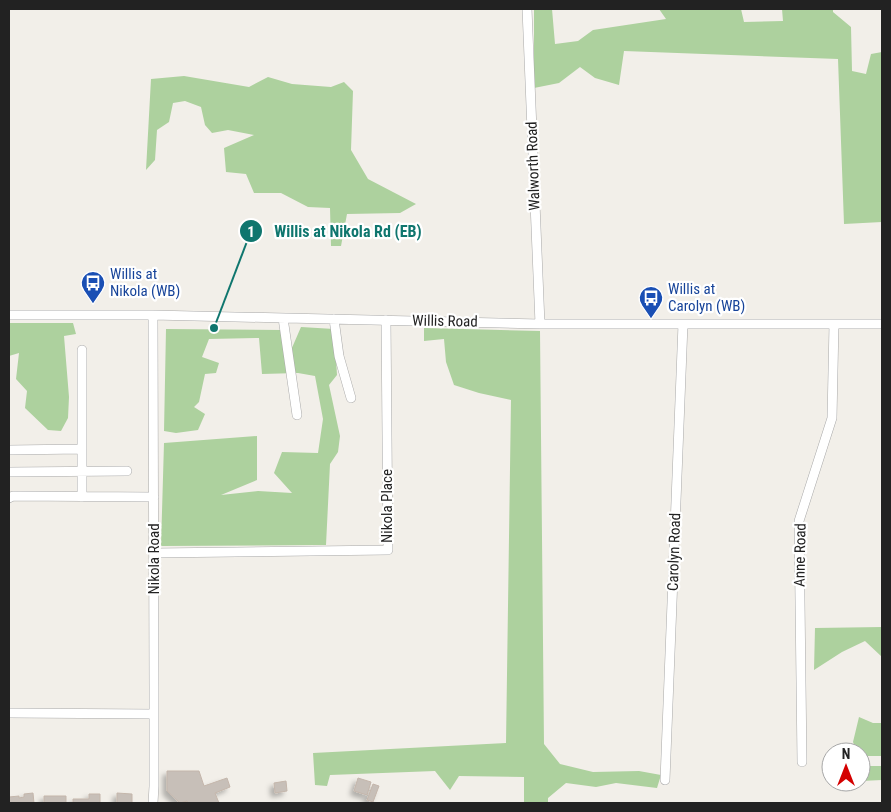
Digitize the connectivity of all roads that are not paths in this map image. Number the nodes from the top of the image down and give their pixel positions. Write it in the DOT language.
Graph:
graph roads {
  1 [pos="527,9"];
  2 [pos="9,315"];
  3 [pos="154,315"];
  4 [pos="283,318"];
  5 [pos="334,319"];
  6 [pos="386,320"];
  7 [pos="540,324"];
  8 [pos="683,324"];
  9 [pos="834,324"];
  10 [pos="882,324"];
  11 [pos="82,350"];
  12 [pos="351,398"];
  13 [pos="297,415"];
  14 [pos="82,449"];
  15 [pos="9,450"];
  16 [pos="82,471"];
  17 [pos="127,471"];
  18 [pos="9,472"];
  19 [pos="82,497"];
  20 [pos="154,497"];
  21 [pos="9,498"];
  22 [pos="155,553"];
  23 [pos="9,714"];
  24 [pos="154,714"];
  25 [pos="802,762"];
  26 [pos="665,780"];
  27 [pos="153,803"];
  1 -- 7 [label="street, Walworth Road"];
  2 -- 3 [label="street, Willis Road"];
  3 -- 4 [label="street, Willis Road"];
  3 -- 20 [label="street, Nikola Road"];
  4 -- 5 [label="street, Willis Road"];
  4 -- 13 [label="street"];
  5 -- 6 [label="street, Willis Road"];
  5 -- 12 [label="street"];
  6 -- 7 [label="street, Willis Road"];
  6 -- 22 [label="street, Nikola Place"];
  7 -- 8 [label="street, Willis Road"];
  8 -- 9 [label="street, Willis Road"];
  8 -- 26 [label="street, Carolyn Road"];
  9 -- 10 [label="street, Willis Road"];
  9 -- 25 [label="street, Anne Road"];
  11 -- 14 [label="street"];
  14 -- 15 [label="street"];
  14 -- 16 [label="street"];
  16 -- 17 [label="street"];
  16 -- 18 [label="street"];
  16 -- 19 [label="street"];
  19 -- 20 [label="street"];
  19 -- 21 [label="street"];
  20 -- 22 [label="street, Nikola Road"];
  22 -- 24 [label="street, Nikola Road"];
  23 -- 24 [label="street"];
  24 -- 27 [label="street, Nikola Road"];
}
